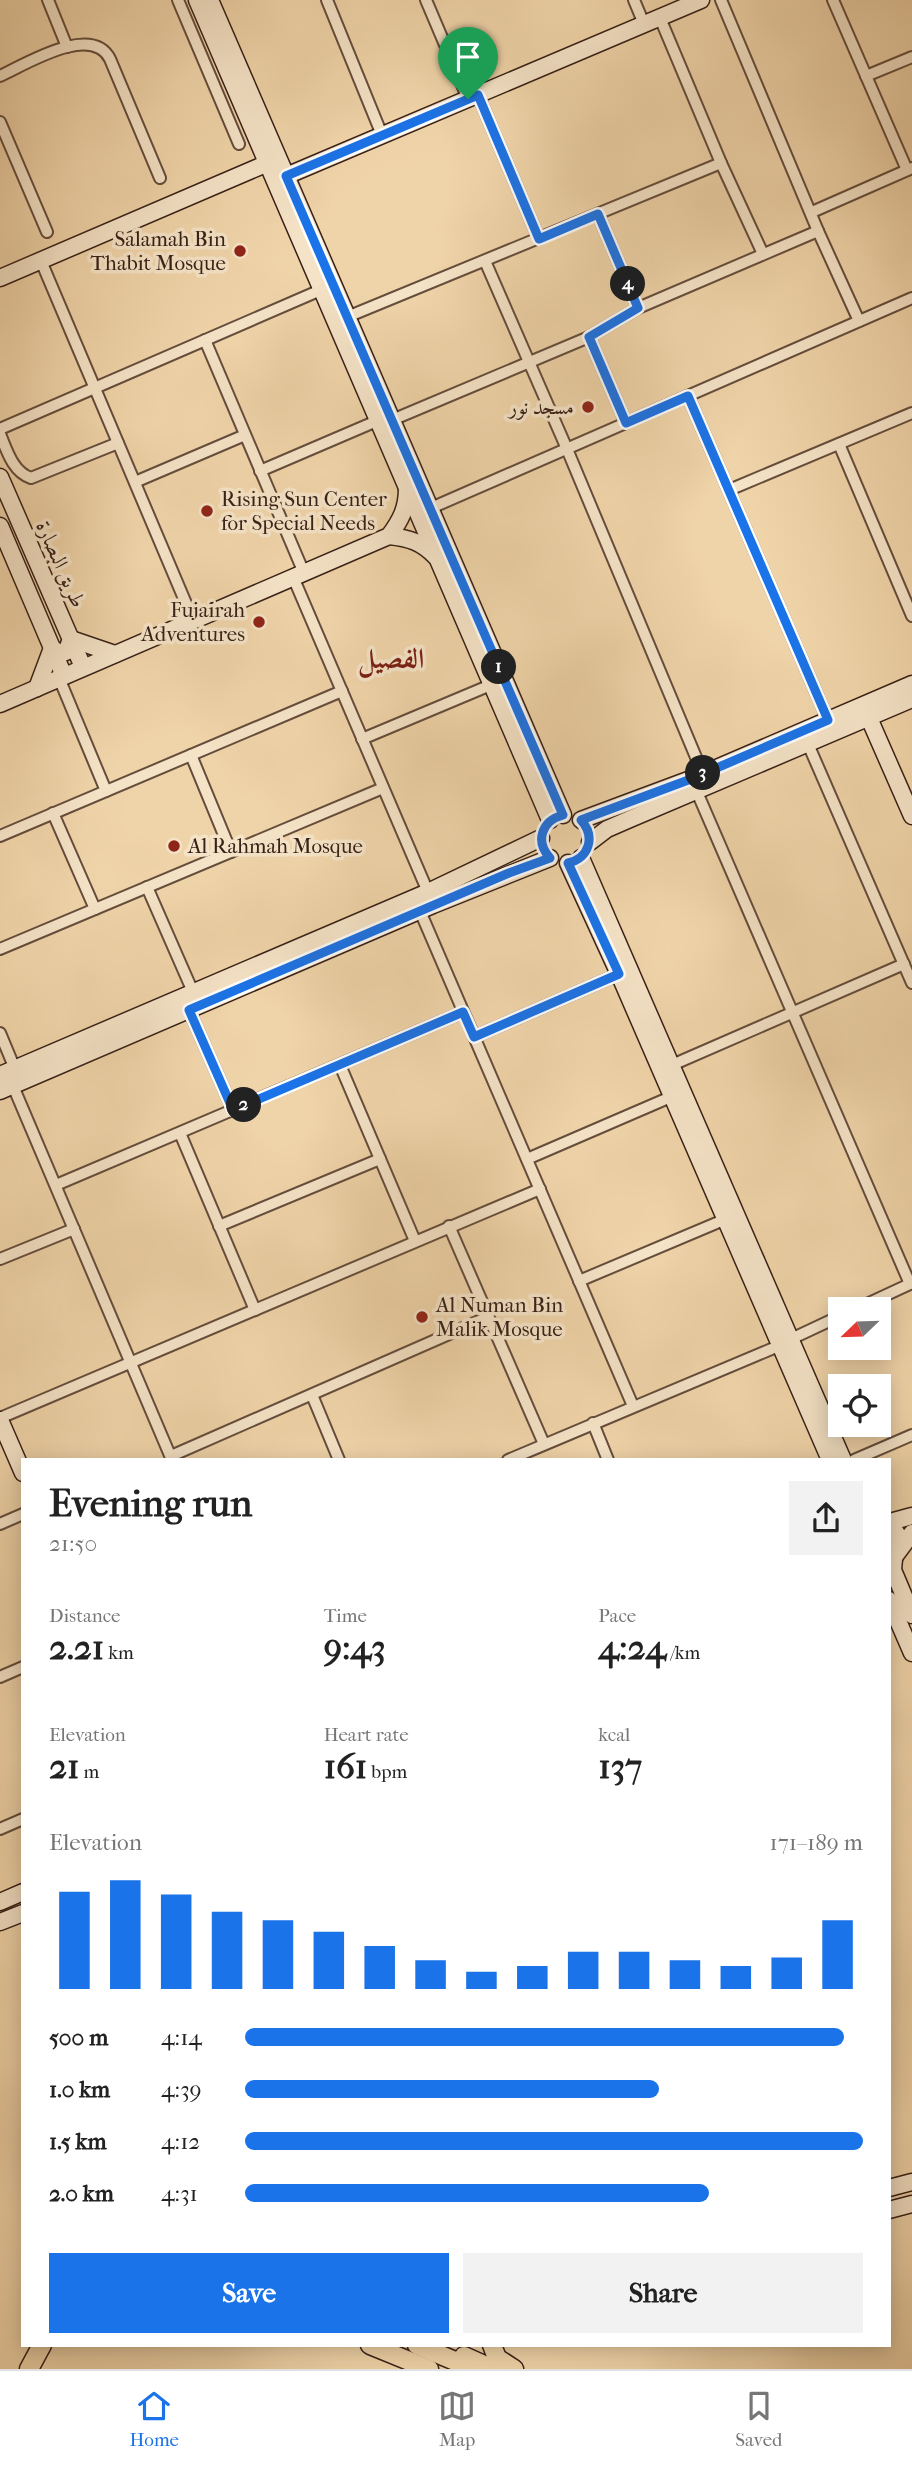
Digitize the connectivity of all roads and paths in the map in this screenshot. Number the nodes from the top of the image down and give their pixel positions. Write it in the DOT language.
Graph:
graph roads {
  1 [pos="48,0"];
  2 [pos="196,0"];
  3 [pos="210,0"];
  4 [pos="327,0"];
  5 [pos="426,0"];
  6 [pos="634,0"];
  7 [pos="701,0"];
  8 [pos="721,0"];
  9 [pos="833,0"];
  10 [pos="179,3"];
  11 [pos="652,21"];
  12 [pos="67,47"];
  13 [pos="912,57"];
  14 [pos="0,76"];
  15 [pos="866,76"];
  16 [pos="473,97"];
  17 [pos="0,122"];
  18 [pos="382,135"];
  19 [pos="239,144"];
  20 [pos="268,163"];
  21 [pos="722,163"];
  22 [pos="910,169"];
  23 [pos="286,176"];
  24 [pos="160,178"];
  25 [pos="812,212"];
  26 [pos="598,214"];
  27 [pos="818,231"];
  28 [pos="47,232"];
  29 [pos="539,239"];
  30 [pos="763,254"];
  31 [pos="41,261"];
  32 [pos="485,261"];
  33 [pos="0,278"];
  34 [pos="323,289"];
  35 [pos="909,299"];
  36 [pos="638,308"];
  37 [pos="912,313"];
  38 [pos="347,317"];
  39 [pos="859,321"];
  40 [pos="589,337"];
  41 [pos="205,340"];
  42 [pos="528,362"];
  43 [pos="94,388"];
  44 [pos="688,396"];
  45 [pos="912,413"];
  46 [pos="385,420"];
  47 [pos="626,423"];
  48 [pos="0,431"];
  49 [pos="245,435"];
  50 [pos="118,443"];
  51 [pos="839,444"];
  52 [pos="567,449"];
  53 [pos="260,471"];
  54 [pos="0,477"];
  55 [pos="135,482"];
  56 [pos="407,486"];
  57 [pos="729,490"];
  58 [pos="431,508"];
  59 [pos="0,526"];
  60 [pos="389,536"];
  61 [pos="5,554"];
  62 [pos="440,563"];
  63 [pos="299,575"];
  64 [pos="912,616"];
  65 [pos="193,620"];
  66 [pos="71,639"];
  67 [pos="52,648"];
  68 [pos="115,654"];
  69 [pos="83,667"];
  70 [pos="62,677"];
  71 [pos="493,684"];
  72 [pos="912,684"];
  73 [pos="37,688"];
  74 [pos="342,691"];
  75 [pos="912,699"];
  76 [pos="0,704"];
  77 [pos="874,716"];
  78 [pos="828,720"];
  79 [pos="362,740"];
  80 [pos="808,744"];
  81 [pos="191,755"];
  82 [pos="703,774"];
  83 [pos="900,775"];
  84 [pos="383,788"];
  85 [pos="912,789"];
  86 [pos="106,791"];
  87 [pos="697,792"];
  88 [pos="53,813"];
  89 [pos="912,816"];
  90 [pos="556,818"];
  91 [pos="581,820"];
  92 [pos="0,836"];
  93 [pos="541,838"];
  94 [pos="590,842"];
  95 [pos="232,852"];
  96 [pos="550,858"];
  97 [pos="575,861"];
  98 [pos="147,887"];
  99 [pos="428,892"];
  100 [pos="95,909"];
  101 [pos="420,911"];
  102 [pos="0,949"];
  103 [pos="904,964"];
  104 [pos="619,974"];
  105 [pos="912,982"];
  106 [pos="192,992"];
  107 [pos="189,1010"];
  108 [pos="463,1012"];
  109 [pos="792,1014"];
  110 [pos="0,1033"];
  111 [pos="474,1037"];
  112 [pos="340,1065"];
  113 [pos="673,1065"];
  114 [pos="8,1072"];
  115 [pos="7,1088"];
  116 [pos="673,1097"];
  117 [pos="233,1110"];
  118 [pos="180,1133"];
  119 [pos="380,1159"];
  120 [pos="527,1159"];
  121 [pos="56,1185"];
  122 [pos="540,1189"];
  123 [pos="726,1219"];
  124 [pos="219,1226"];
  125 [pos="449,1226"];
  126 [pos="74,1228"];
  127 [pos="415,1241"];
  128 [pos="0,1259"];
  129 [pos="579,1280"];
  130 [pos="911,1284"];
  131 [pos="882,1297"];
  132 [pos="255,1310"];
  133 [pos="488,1317"];
  134 [pos="828,1322"];
  135 [pos="786,1342"];
  136 [pos="131,1363"];
  137 [pos="312,1395"];
  138 [pos="634,1406"];
  139 [pos="0,1419"];
  140 [pos="593,1423"];
  141 [pos="912,1435"];
  142 [pos="544,1444"];
  143 [pos="172,1458"];
  144 [pos="338,1458"];
  145 [pos="512,1458"];
  146 [pos="607,1458"];
  147 [pos="829,1458"];
  148 [pos="842,1458"];
  149 [pos="859,1458"];
  150 [pos="21,1468"];
  151 [pos="21,1515"];
  152 [pos="912,1517"];
  153 [pos="891,1522"];
  154 [pos="0,1524"];
  155 [pos="891,1525"];
  156 [pos="912,1533"];
  157 [pos="894,1558"];
  158 [pos="891,1605"];
  159 [pos="912,1615"];
  160 [pos="912,1653"];
  161 [pos="21,1668"];
  162 [pos="0,1676"];
  163 [pos="21,1820"];
  164 [pos="0,1829"];
  165 [pos="21,1893"];
  166 [pos="0,1902"];
  167 [pos="21,1914"];
  168 [pos="0,1922"];
  169 [pos="912,2182"];
  170 [pos="891,2187"];
  171 [pos="912,2204"];
  172 [pos="891,2209"];
  173 [pos="41,2347"];
  174 [pos="422,2347"];
  175 [pos="444,2347"];
  176 [pos="493,2347"];
  177 [pos="395,2350"];
  178 [pos="29,2369"];
  179 [pos="429,2369"];
  180 [pos="474,2369"];
  181 [pos="493,2369"];
  182 [pos="514,2369"];
  1 -- 12 [label="street"];
  2 -- 10 [label="street"];
  2 -- 20 [label="street"];
  3 -- 23 [label="street"];
  4 -- 18 [label="street"];
  5 -- 16 [label="street"];
  6 -- 11 [label="street"];
  7 -- 11 [label="street"];
  8 -- 25 [label="street"];
  9 -- 15 [label="street"];
  10 -- 19 [label="street"];
  11 -- 16 [label="street"];
  11 -- 21 [label="street"];
  12 -- 14 [label="street"];
  12 -- 24 [label="street"];
  13 -- 15 [label="street"];
  15 -- 22 [label="street"];
  16 -- 18 [label="street"];
  16 -- 29 [label="street"];
  17 -- 28 [label="street"];
  18 -- 23 [label="street"];
  20 -- 31 [label="street"];
  20 -- 34 [label="street"];
  21 -- 26 [label="street"];
  21 -- 30 [label="street"];
  22 -- 25 [label="street"];
  23 -- 38 [label="street"];
  25 -- 27 [label="street"];
  26 -- 29 [label="street"];
  26 -- 36 [label="street"];
  27 -- 30 [label="street"];
  27 -- 39 [label="street"];
  29 -- 32 [label="street"];
  30 -- 36 [label="street"];
  31 -- 33 [label="street"];
  31 -- 43 [label="street"];
  32 -- 38 [label="street"];
  32 -- 42 [label="street"];
  34 -- 41 [label="street"];
  34 -- 46 [label="street"];
  35 -- 37 [label="street"];
  35 -- 39 [label="street"];
  36 -- 40 [label="street"];
  38 -- 46 [label="street"];
  39 -- 44 [label="street"];
  40 -- 42 [label="street"];
  40 -- 47 [label="street"];
  41 -- 43 [label="street"];
  41 -- 49 [label="street"];
  42 -- 46 [label="street"];
  42 -- 52 [label="street"];
  43 -- 48 [label="street"];
  43 -- 50 [label="street"];
  44 -- 47 [label="street"];
  44 -- 57 [label="street"];
  45 -- 51 [label="street"];
  46 -- 53 [label="street"];
  46 -- 56 [label="street"];
  46 -- 58 [label="street"];
  47 -- 52 [label="street"];
  48 -- 50 [label="street"];
  49 -- 53 [label="street"];
  49 -- 55 [label="street"];
  50 -- 55 [label="street"];
  51 -- 57 [label="street"];
  51 -- 64 [label="street"];
  52 -- 58 [label="street"];
  52 -- 82 [label="street"];
  53 -- 63 [label="street"];
  54 -- 66 [label="street, طريق البصارة"];
  55 -- 65 [label="street"];
  56 -- 60 [label="street"];
  56 -- 62 [label="street"];
  57 -- 78 [label="street"];
  58 -- 90 [label="street"];
  59 -- 61 [label="street, طريق البصارة"];
  60 -- 62 [label="street"];
  60 -- 63 [label="street"];
  61 -- 67 [label="street, طريق البصارة"];
  62 -- 71 [label="street"];
  63 -- 65 [label="street"];
  63 -- 74 [label="street"];
  65 -- 68 [label="street"];
  66 -- 67 [label="street"];
  66 -- 68 [label="street"];
  66 -- 69 [label="street, طريق البصارة"];
  67 -- 70 [label="street, طريق البصارة"];
  67 -- 73 [label="street"];
  68 -- 69 [label="street"];
  69 -- 70 [label="street"];
  70 -- 73 [label="street"];
  70 -- 86 [label="street"];
  71 -- 79 [label="street"];
  71 -- 90 [label="street"];
  72 -- 78 [label="street"];
  73 -- 76 [label="street"];
  74 -- 79 [label="street"];
  74 -- 81 [label="street"];
  75 -- 77 [label="street"];
  77 -- 80 [label="street"];
  77 -- 83 [label="street"];
  78 -- 82 [label="street"];
  79 -- 84 [label="street"];
  80 -- 87 [label="street"];
  80 -- 103 [label="street"];
  81 -- 86 [label="street"];
  81 -- 95 [label="street"];
  82 -- 91 [label="street"];
  83 -- 85 [label="street"];
  83 -- 89 [label="street"];
  84 -- 95 [label="street"];
  84 -- 99 [label="street"];
  86 -- 88 [label="street"];
  87 -- 94 [label="street"];
  87 -- 109 [label="street"];
  88 -- 92 [label="street"];
  88 -- 100 [label="street"];
  90 -- 91 [label="street"];
  90 -- 93 [label="street"];
  91 -- 94 [label="street"];
  93 -- 96 [label="street"];
  93 -- 99 [label="street"];
  94 -- 97 [label="street"];
  95 -- 98 [label="street"];
  96 -- 97 [label="street"];
  96 -- 101 [label="street"];
  97 -- 104 [label="street"];
  97 -- 113 [label="street"];
  98 -- 100 [label="street"];
  98 -- 106 [label="street"];
  99 -- 106 [label="street"];
  100 -- 102 [label="street"];
  101 -- 107 [label="street"];
  101 -- 108 [label="street"];
  103 -- 105 [label="street"];
  103 -- 109 [label="street"];
  104 -- 111 [label="street"];
  104 -- 116 [label="street"];
  106 -- 114 [label="street"];
  107 -- 115 [label="street"];
  107 -- 117 [label="street"];
  108 -- 111 [label="street"];
  108 -- 112 [label="street"];
  109 -- 113 [label="street"];
  109 -- 130 [label="street"];
  110 -- 114 [label="street"];
  111 -- 120 [label="street"];
  112 -- 117 [label="street"];
  112 -- 119 [label="street"];
  113 -- 135 [label="street"];
  115 -- 121 [label="street"];
  116 -- 120 [label="street"];
  116 -- 123 [label="street"];
  117 -- 118 [label="street"];
  118 -- 121 [label="street"];
  118 -- 124 [label="street"];
  119 -- 124 [label="street"];
  119 -- 127 [label="street"];
  120 -- 122 [label="street"];
  121 -- 126 [label="street"];
  122 -- 125 [label="street"];
  122 -- 129 [label="street"];
  123 -- 129 [label="street"];
  123 -- 135 [label="street"];
  124 -- 132 [label="street"];
  125 -- 127 [label="street"];
  125 -- 133 [label="street"];
  126 -- 128 [label="street"];
  126 -- 136 [label="street"];
  127 -- 132 [label="street"];
  129 -- 138 [label="street"];
  130 -- 131 [label="street"];
  132 -- 136 [label="street"];
  133 -- 137 [label="street"];
  133 -- 142 [label="street"];
  134 -- 135 [label="street"];
  135 -- 138 [label="street"];
  135 -- 147 [label="street"];
  135 -- 148 [label="street"];
  136 -- 139 [label="street"];
  136 -- 143 [label="street"];
  137 -- 143 [label="street"];
  137 -- 144 [label="street"];
  138 -- 140 [label="street"];
  139 -- 150 [label="street"];
  140 -- 142 [label="street"];
  140 -- 146 [label="street"];
  141 -- 149 [label="street"];
  142 -- 145 [label="street"];
  151 -- 154 [label="street"];
  152 -- 153 [label="street"];
  155 -- 157 [label="street"];
  156 -- 157 [label="street"];
  157 -- 159 [label="street"];
  158 -- 160 [label="street"];
  161 -- 162 [label="street"];
  163 -- 164 [label="street"];
  165 -- 166 [label="street"];
  167 -- 168 [label="street"];
  169 -- 170 [label="street"];
  171 -- 172 [label="street"];
  173 -- 178 [label="main road"];
  174 -- 180 [label="main road"];
  175 -- 181 [label="main road"];
  176 -- 182 [label="main road"];
  177 -- 179 [label="main road"];
}
